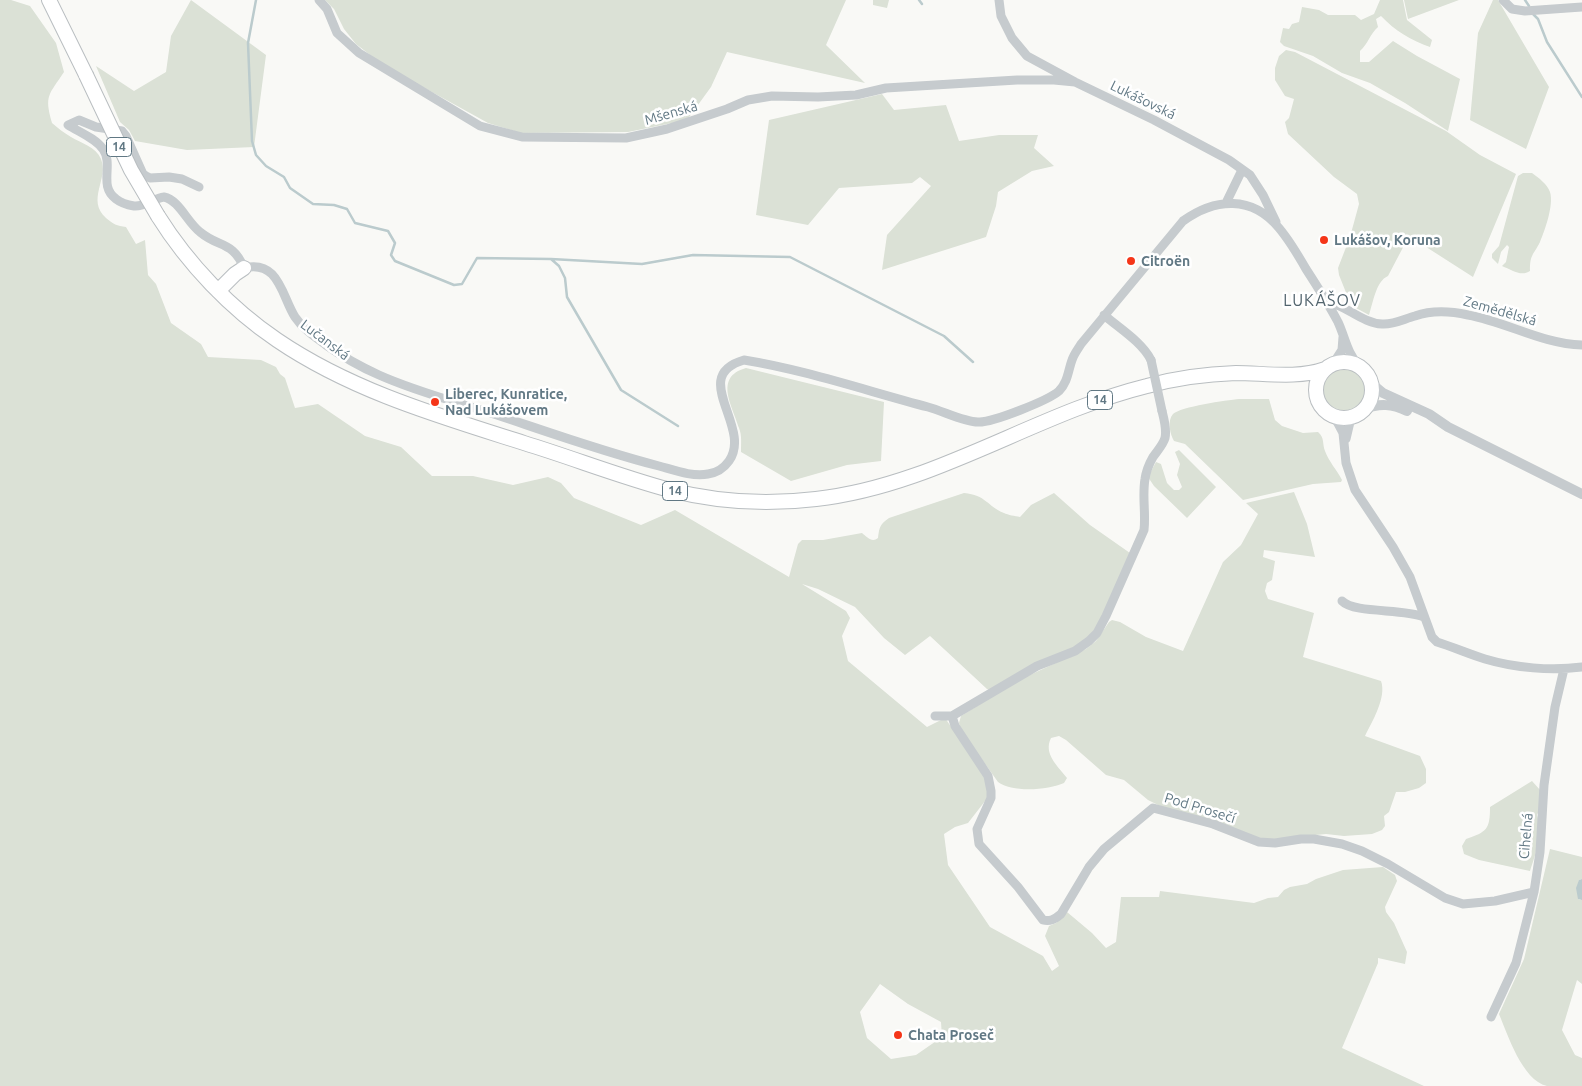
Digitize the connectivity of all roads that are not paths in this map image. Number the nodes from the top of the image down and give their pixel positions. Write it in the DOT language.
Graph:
graph roads {
  1 [pos="48,0"];
  2 [pos="319,0"];
  3 [pos="999,0"];
  4 [pos="1503,0"];
  5 [pos="1582,7"];
  6 [pos="1075,82"];
  7 [pos="1242,170"];
  8 [pos="199,187"];
  9 [pos="1226,203"];
  10 [pos="1278,227"];
  11 [pos="244,268"];
  12 [pos="218,291"];
  13 [pos="1326,301"];
  14 [pos="1104,315"];
  15 [pos="1343,334"];
  16 [pos="1582,345"];
  17 [pos="1359,366"];
  18 [pos="1329,367"];
  19 [pos="1264,374"];
  20 [pos="1371,383"];
  21 [pos="1316,394"];
  22 [pos="1360,412"];
  23 [pos="1334,416"];
  24 [pos="1448,427"];
  25 [pos="1345,449"];
  26 [pos="1582,494"];
  27 [pos="1342,601"];
  28 [pos="1424,618"];
  29 [pos="1582,668"];
  30 [pos="1564,669"];
  31 [pos="935,716"];
  32 [pos="952,716"];
  33 [pos="1534,892"];
  34 [pos="1491,1017"];
  1 -- 12 [label="main road, 14, bridge"];
  2 -- 6 [label="street, Mšenská"];
  3 -- 6 [label="street, Lukášovská"];
  4 -- 5 [label="street"];
  6 -- 7 [label="street, Lukášovská"];
  7 -- 9 [label="street"];
  7 -- 10 [label="street, Lukášovská"];
  8 -- 11 [label="street"];
  9 -- 10 [label="street"];
  9 -- 14 [label="street"];
  10 -- 13 [label="street"];
  11 -- 12 [label="main road"];
  11 -- 14 [label="street, Lučanská"];
  12 -- 19 [label="main road, 14"];
  13 -- 15 [label="street"];
  13 -- 16 [label="street, Zemědělská"];
  14 -- 32 [label="street, bridge"];
  15 -- 17 [label="street"];
  15 -- 18 [label="street"];
  17 -- 18 [label="main road, 14"];
  17 -- 20 [label="main road"];
  18 -- 19 [label="main road, 14"];
  18 -- 21 [label="main road"];
  19 -- 21 [label="main road, 14"];
  20 -- 22 [label="main road"];
  20 -- 24 [label="street"];
  21 -- 23 [label="main road, 14"];
  22 -- 23 [label="main road"];
  22 -- 24 [label="street"];
  22 -- 25 [label="street"];
  23 -- 25 [label="street"];
  24 -- 26 [label="street"];
  25 -- 28 [label="street"];
  27 -- 28 [label="street"];
  28 -- 30 [label="street"];
  29 -- 30 [label="street"];
  30 -- 33 [label="street, Cihelná"];
  31 -- 32 [label="street"];
  32 -- 33 [label="street, Pod Prosečí"];
  33 -- 34 [label="street, Cihelná"];
}
